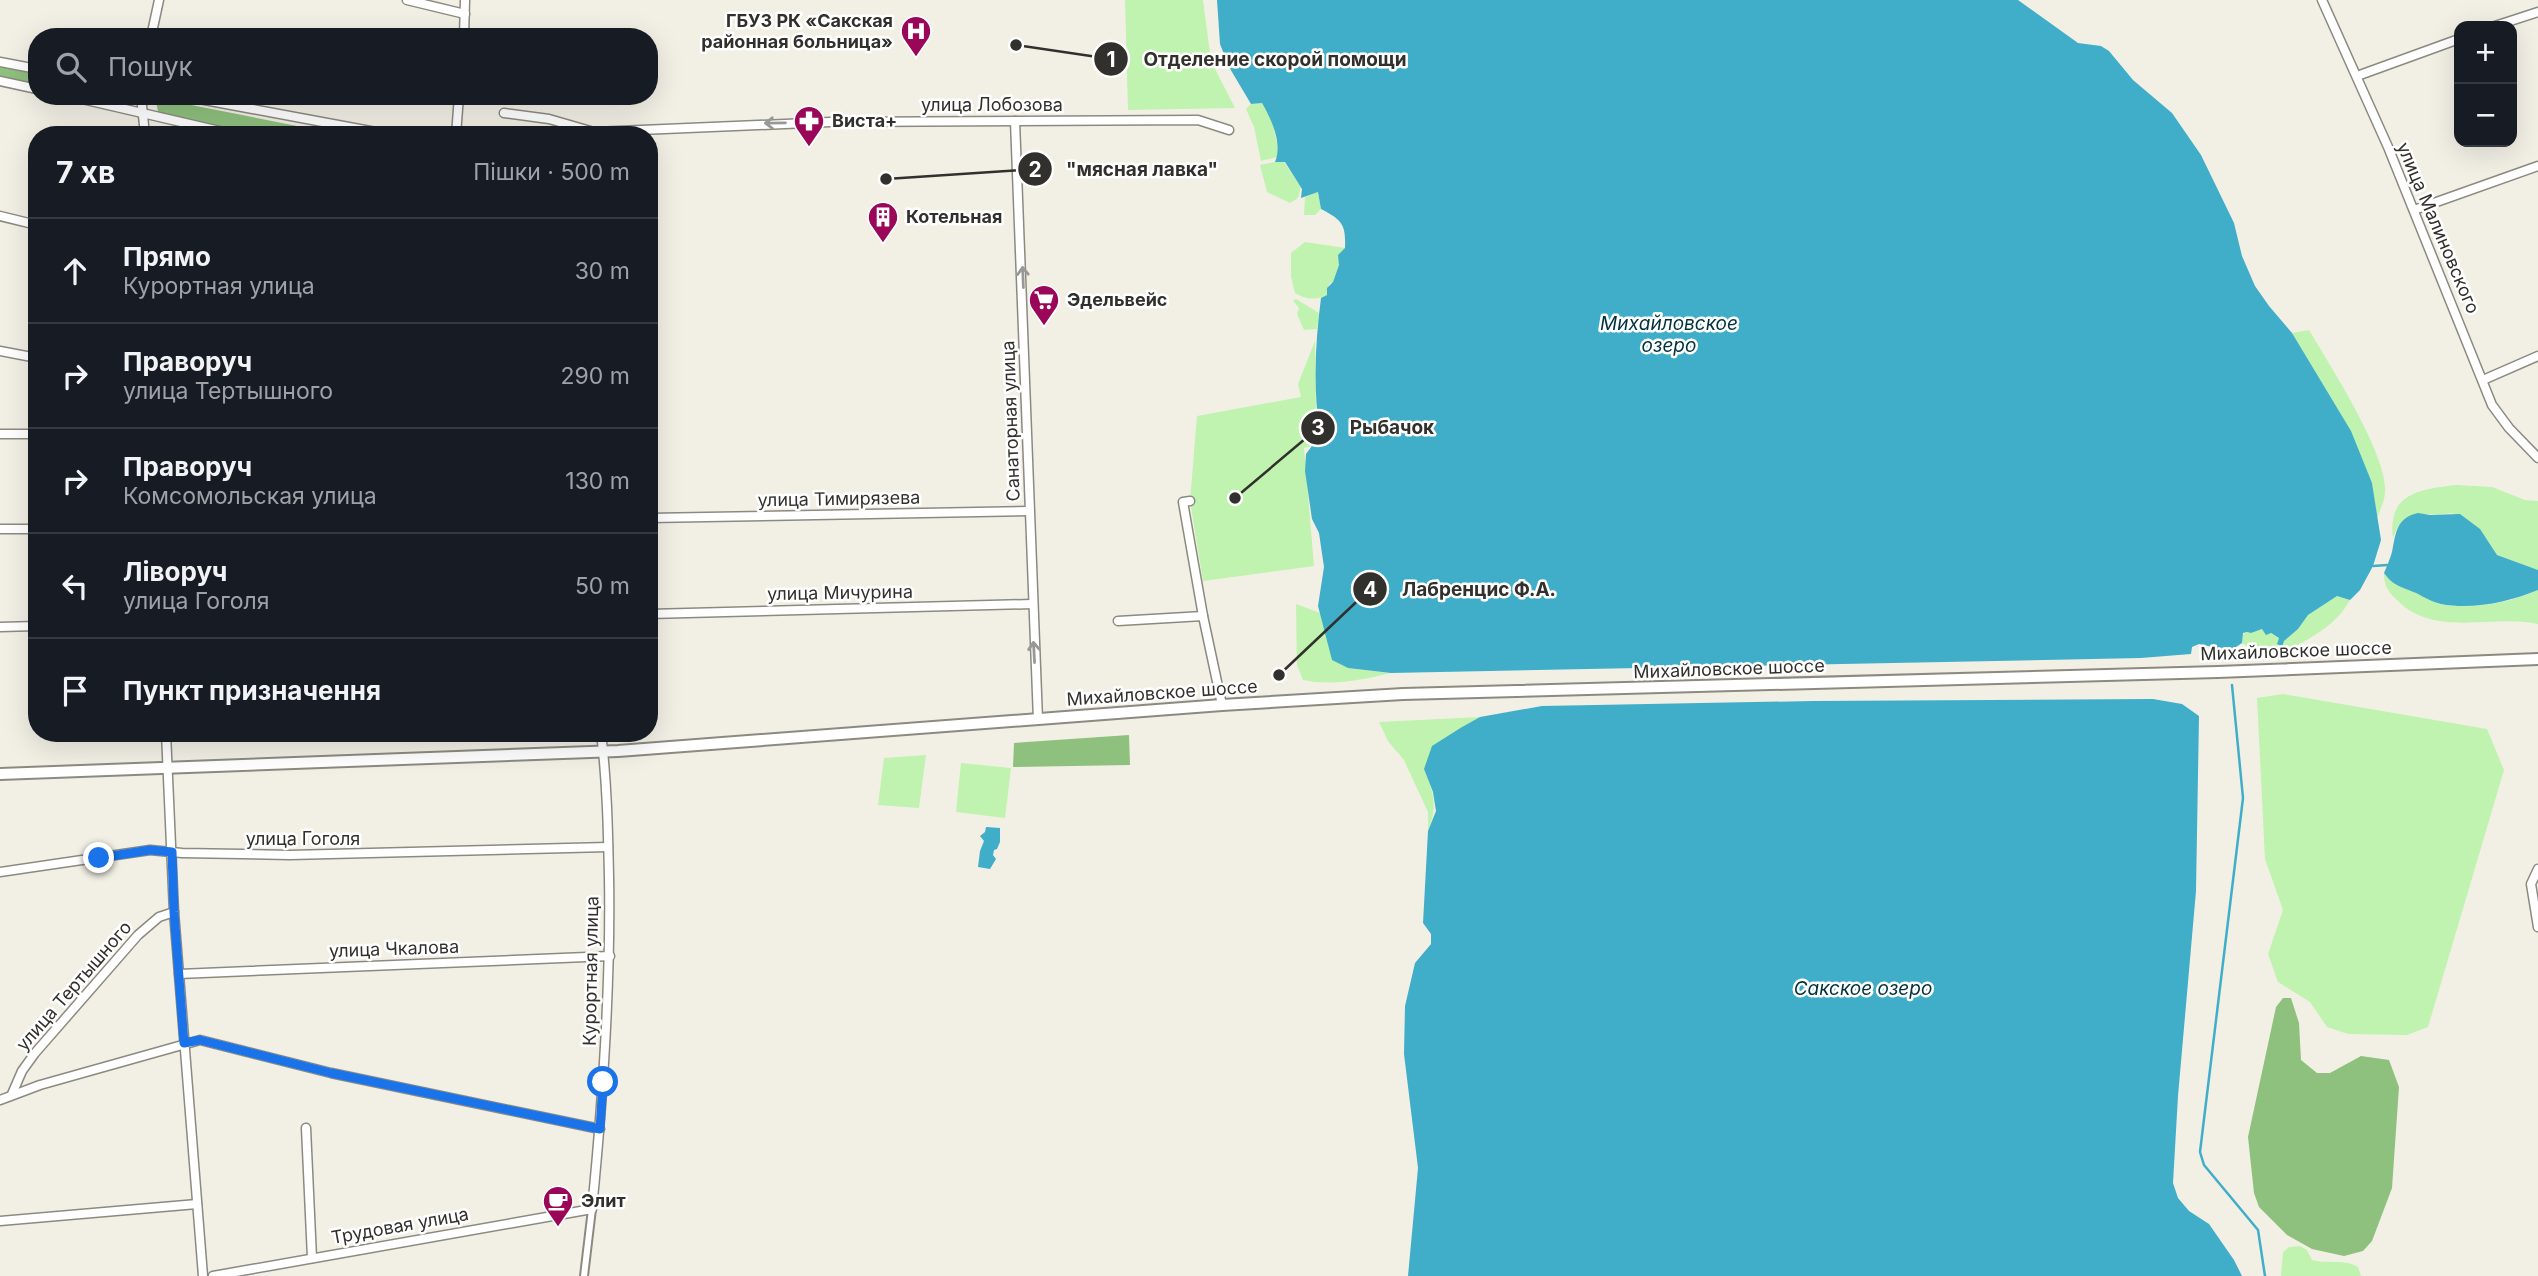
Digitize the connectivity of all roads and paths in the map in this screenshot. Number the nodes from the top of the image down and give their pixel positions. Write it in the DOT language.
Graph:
graph roads {
  1 [pos="159,0"];
  2 [pos="407,0"];
  3 [pos="465,0"];
  4 [pos="2322,0"];
  5 [pos="2538,12"];
  6 [pos="465,14"];
  7 [pos="2510,21"];
  8 [pos="153,28"];
  9 [pos="464,28"];
  10 [pos="2454,41"];
  11 [pos="0,62"];
  12 [pos="28,67"];
  13 [pos="2357,76"];
  14 [pos="0,81"];
  15 [pos="28,87"];
  16 [pos="108,105"];
  17 [pos="142,105"];
  18 [pos="231,105"];
  19 [pos="458,105"];
  20 [pos="143,113"];
  21 [pos="504,113"];
  22 [pos="1015,121"];
  23 [pos="144,126"];
  24 [pos="199,126"];
  25 [pos="344,126"];
  26 [pos="457,126"];
  27 [pos="569,126"];
  28 [pos="658,128"];
  29 [pos="1229,130"];
  30 [pos="2538,166"];
  31 [pos="2414,210"];
  32 [pos="0,216"];
  33 [pos="28,223"];
  34 [pos="0,351"];
  35 [pos="28,356"];
  36 [pos="2538,356"];
  37 [pos="2483,380"];
  38 [pos="0,434"];
  39 [pos="28,434"];
  40 [pos="2538,457"];
  41 [pos="1190,501"];
  42 [pos="1029,511"];
  43 [pos="658,518"];
  44 [pos="0,529"];
  45 [pos="28,529"];
  46 [pos="1032,604"];
  47 [pos="658,614"];
  48 [pos="1203,616"];
  49 [pos="1118,621"];
  50 [pos="28,626"];
  51 [pos="0,627"];
  52 [pos="2538,659"];
  53 [pos="1223,705"];
  54 [pos="1038,720"];
  55 [pos="166,742"];
  56 [pos="602,742"];
  57 [pos="603,751"];
  58 [pos="166,767"];
  59 [pos="0,774"];
  60 [pos="608,848"];
  61 [pos="172,852"];
  62 [pos="2538,869"];
  63 [pos="0,872"];
  64 [pos="174,912"];
  65 [pos="2538,927"];
  66 [pos="610,956"];
  67 [pos="179,974"];
  68 [pos="184,1043"];
  69 [pos="12,1094"];
  70 [pos="0,1100"];
  71 [pos="306,1128"];
  72 [pos="600,1129"];
  73 [pos="197,1204"];
  74 [pos="592,1209"];
  75 [pos="0,1221"];
  76 [pos="312,1258"];
  77 [pos="203,1276"];
  78 [pos="213,1276"];
  79 [pos="584,1276"];
  1 -- 8 [label="street"];
  2 -- 6 [label="street"];
  3 -- 6 [label="street"];
  4 -- 13 [label="street, улица Малиновского"];
  5 -- 7 [label="street"];
  6 -- 9 [label="street"];
  10 -- 13 [label="street"];
  11 -- 12 [label="street"];
  13 -- 31 [label="street, улица Малиновского"];
  14 -- 15 [label="street"];
  16 -- 20 [label="street"];
  17 -- 20 [label="street"];
  18 -- 25 [label="street"];
  19 -- 26 [label="street"];
  20 -- 23 [label="street"];
  20 -- 24 [label="street"];
  21 -- 27 [label="street, улица Лобозова"];
  22 -- 28 [label="street, улица Лобозова, one-way"];
  22 -- 29 [label="street, улица Лобозова"];
  42 -- 22 [label="street, Санаторная улица, one-way"];
  30 -- 31 [label="street"];
  31 -- 37 [label="street, улица Малиновского"];
  32 -- 33 [label="street"];
  34 -- 35 [label="street"];
  36 -- 37 [label="street"];
  37 -- 40 [label="street, улица Малиновского"];
  38 -- 39 [label="street"];
  41 -- 48 [label="street"];
  42 -- 43 [label="street, улица Тимирязева"];
  42 -- 46 [label="street, Санаторная улица"];
  44 -- 45 [label="street"];
  46 -- 47 [label="street, улица Мичурина"];
  54 -- 46 [label="street, Санаторная улица, one-way"];
  48 -- 49 [label="street"];
  48 -- 53 [label="street"];
  50 -- 51 [label="street"];
  52 -- 53 [label="main road, Михайловское шоссе"];
  53 -- 54 [label="main road, Михайловское шоссе"];
  54 -- 57 [label="main road, Михайловское шоссе"];
  55 -- 58 [label="street"];
  56 -- 57 [label="street, Курортная улица"];
  57 -- 58 [label="main road, Михайловское шоссе"];
  57 -- 60 [label="street, Курортная улица"];
  58 -- 59 [label="main road, Михайловское шоссе"];
  58 -- 61 [label="street"];
  60 -- 61 [label="street, улица Гоголя"];
  60 -- 66 [label="street, Курортная улица"];
  61 -- 63 [label="street, улица Гоголя"];
  61 -- 64 [label="street"];
  62 -- 65 [label="street"];
  64 -- 67 [label="street"];
  64 -- 69 [label="street, улица Тертышного"];
  66 -- 67 [label="street, улица Чкалова"];
  66 -- 72 [label="street, Курортная улица"];
  67 -- 68 [label="street"];
  68 -- 69 [label="street"];
  68 -- 72 [label="street"];
  68 -- 73 [label="street"];
  69 -- 70 [label="street"];
  71 -- 76 [label="street"];
  72 -- 74 [label="street, Курортная улица"];
  73 -- 75 [label="street"];
  73 -- 77 [label="street"];
  74 -- 76 [label="street, Трудовая улица"];
  74 -- 79 [label="street, Курортная улица"];
  76 -- 78 [label="street, Трудовая улица"];
}
